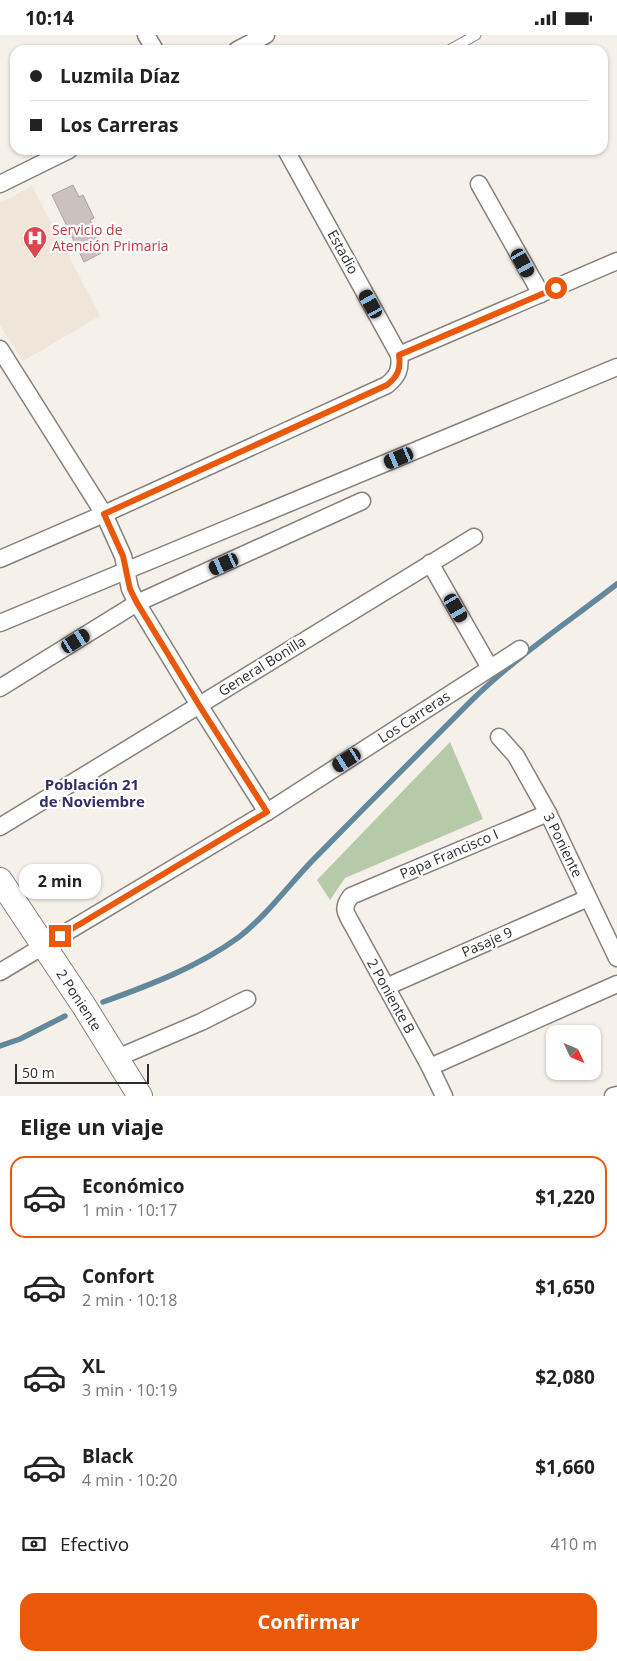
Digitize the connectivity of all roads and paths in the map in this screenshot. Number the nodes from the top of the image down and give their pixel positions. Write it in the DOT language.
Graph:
graph roads {
  1 [pos="266,35"];
  2 [pos="476,35"];
  3 [pos="247,45"];
  4 [pos="458,45"];
  5 [pos="60,155"];
  6 [pos="289,155"];
  7 [pos="0,184"];
  8 [pos="479,184"];
  9 [pos="617,261"];
  10 [pos="541,294"];
  11 [pos="0,349"];
  12 [pos="399,355"];
  13 [pos="617,367"];
  14 [pos="362,501"];
  15 [pos="104,514"];
  16 [pos="474,537"];
  17 [pos="0,559"];
  18 [pos="430,563"];
  19 [pos="126,571"];
  20 [pos="137,603"];
  21 [pos="0,623"];
  22 [pos="520,649"];
  23 [pos="490,667"];
  24 [pos="0,688"];
  25 [pos="199,705"];
  26 [pos="499,737"];
  27 [pos="267,812"];
  28 [pos="548,813"];
  29 [pos="0,827"];
  30 [pos="0,881"];
  31 [pos="351,895"];
  32 [pos="588,898"];
  33 [pos="44,946"];
  34 [pos="617,958"];
  35 [pos="0,972"];
  36 [pos="617,984"];
  37 [pos="386,987"];
  38 [pos="247,999"];
  39 [pos="116,1058"];
  40 [pos="430,1067"];
  41 [pos="617,1095"];
  42 [pos="140,1096"];
  43 [pos="444,1096"];
  44 [pos="613,1096"];
  1 -- 3 [label="street"];
  2 -- 4 [label="lane"];
  5 -- 7 [label="street"];
  6 -- 12 [label="street, Estadio"];
  8 -- 10 [label="street"];
  9 -- 10 [label="street"];
  10 -- 12 [label="street"];
  11 -- 15 [label="street"];
  12 -- 15 [label="street"];
  13 -- 19 [label="street"];
  14 -- 20 [label="street"];
  15 -- 17 [label="street"];
  15 -- 19 [label="street"];
  16 -- 18 [label="street, General Bonilla"];
  18 -- 23 [label="street"];
  18 -- 25 [label="street, General Bonilla"];
  19 -- 20 [label="street"];
  19 -- 21 [label="street"];
  20 -- 24 [label="street"];
  20 -- 25 [label="street"];
  22 -- 23 [label="street, Los Carreras"];
  23 -- 27 [label="street, Los Carreras"];
  25 -- 27 [label="street"];
  25 -- 29 [label="street, General Bonilla"];
  26 -- 28 [label="street, 3 Poniente"];
  27 -- 33 [label="street, Los Carreras"];
  28 -- 31 [label="street, Papa Francisco I"];
  28 -- 32 [label="street, 3 Poniente"];
  30 -- 33 [label="main road, 2 Poniente"];
  31 -- 37 [label="street, 2 Poniente B"];
  32 -- 34 [label="street, 3 Poniente"];
  32 -- 37 [label="street, Pasaje 9"];
  33 -- 35 [label="street, Los Carreras"];
  33 -- 39 [label="main road, 2 Poniente"];
  36 -- 40 [label="street"];
  37 -- 40 [label="street, 2 Poniente B"];
  38 -- 39 [label="street"];
  39 -- 42 [label="main road, 2 Poniente"];
  40 -- 43 [label="street, 2 Poniente B"];
  41 -- 44 [label="street"];
}
